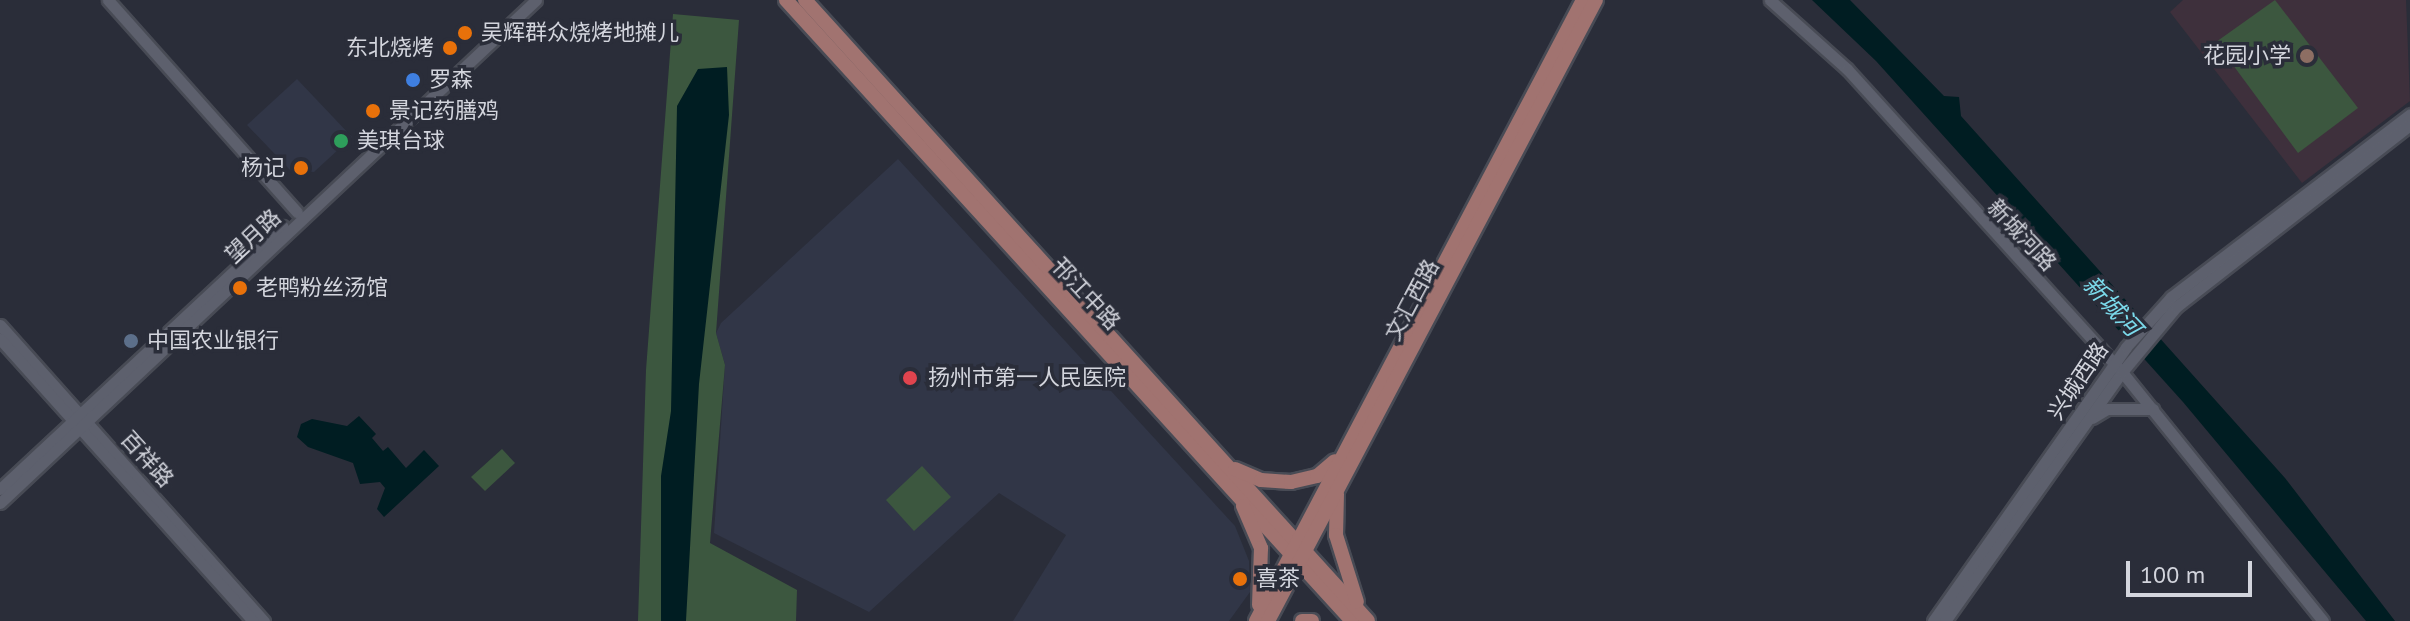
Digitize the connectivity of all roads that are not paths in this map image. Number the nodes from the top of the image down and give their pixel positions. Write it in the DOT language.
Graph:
graph roads {
  1 [pos="108,0"];
  2 [pos="525,0"];
  3 [pos="536,0"];
  4 [pos="786,0"];
  5 [pos="805,0"];
  6 [pos="1583,0"];
  7 [pos="1596,0"];
  8 [pos="1770,0"];
  9 [pos="2410,114"];
  10 [pos="2410,125"];
  11 [pos="297,212"];
  12 [pos="0,325"];
  13 [pos="2154,326"];
  14 [pos="0,339"];
  15 [pos="2119,368"];
  16 [pos="2153,409"];
  17 [pos="2088,420"];
  18 [pos="80,421"];
  19 [pos="1341,456"];
  20 [pos="1229,473"];
  21 [pos="0,489"];
  22 [pos="1337,490"];
  23 [pos="0,503"];
  24 [pos="1299,550"];
  25 [pos="1261,619"];
  26 [pos="1360,619"];
  27 [pos="253,621"];
  28 [pos="264,621"];
  29 [pos="1302,621"];
  30 [pos="1312,621"];
  31 [pos="1933,621"];
  32 [pos="1945,621"];
  33 [pos="2323,621"];
  1 -- 11 [label="street"];
  2 -- 11 [label="street, 望月路"];
  3 -- 18 [label="street, 望月路"];
  4 -- 20 [label="main road, 邗江中路"];
  5 -- 20 [label="main road, 邗江中路"];
  6 -- 19 [label="main road, 文汇西路"];
  7 -- 22 [label="main road, 文汇西路"];
  8 -- 15 [label="street, 新城河路"];
  9 -- 13 [label="street, 兴城西路"];
  10 -- 13 [label="street, 兴城西路"];
  11 -- 18 [label="street, 望月路"];
  12 -- 18 [label="street, 百祥路"];
  13 -- 15 [label="street, 兴城西路"];
  14 -- 18 [label="street, 百祥路"];
  15 -- 16 [label="street, 新城河路"];
  15 -- 17 [label="street, 兴城西路"];
  15 -- 31 [label="street, 兴城西路"];
  16 -- 17 [label="street"];
  16 -- 33 [label="street, 新城河路"];
  17 -- 32 [label="street, 兴城西路"];
  18 -- 21 [label="street, 望月路"];
  18 -- 23 [label="street, 望月路"];
  18 -- 27 [label="street, 百祥路"];
  18 -- 28 [label="street, 百祥路"];
  19 -- 20 [label="main road"];
  19 -- 24 [label="main road, 文汇西路"];
  20 -- 24 [label="main road, 邗江中路"];
  20 -- 25 [label="main road"];
  22 -- 24 [label="main road, 文汇西路"];
  22 -- 26 [label="main road"];
  24 -- 25 [label="main road, 文汇西路"];
  24 -- 26 [label="main road, 邗江中路"];
  29 -- 30 [label="main road"];
}
